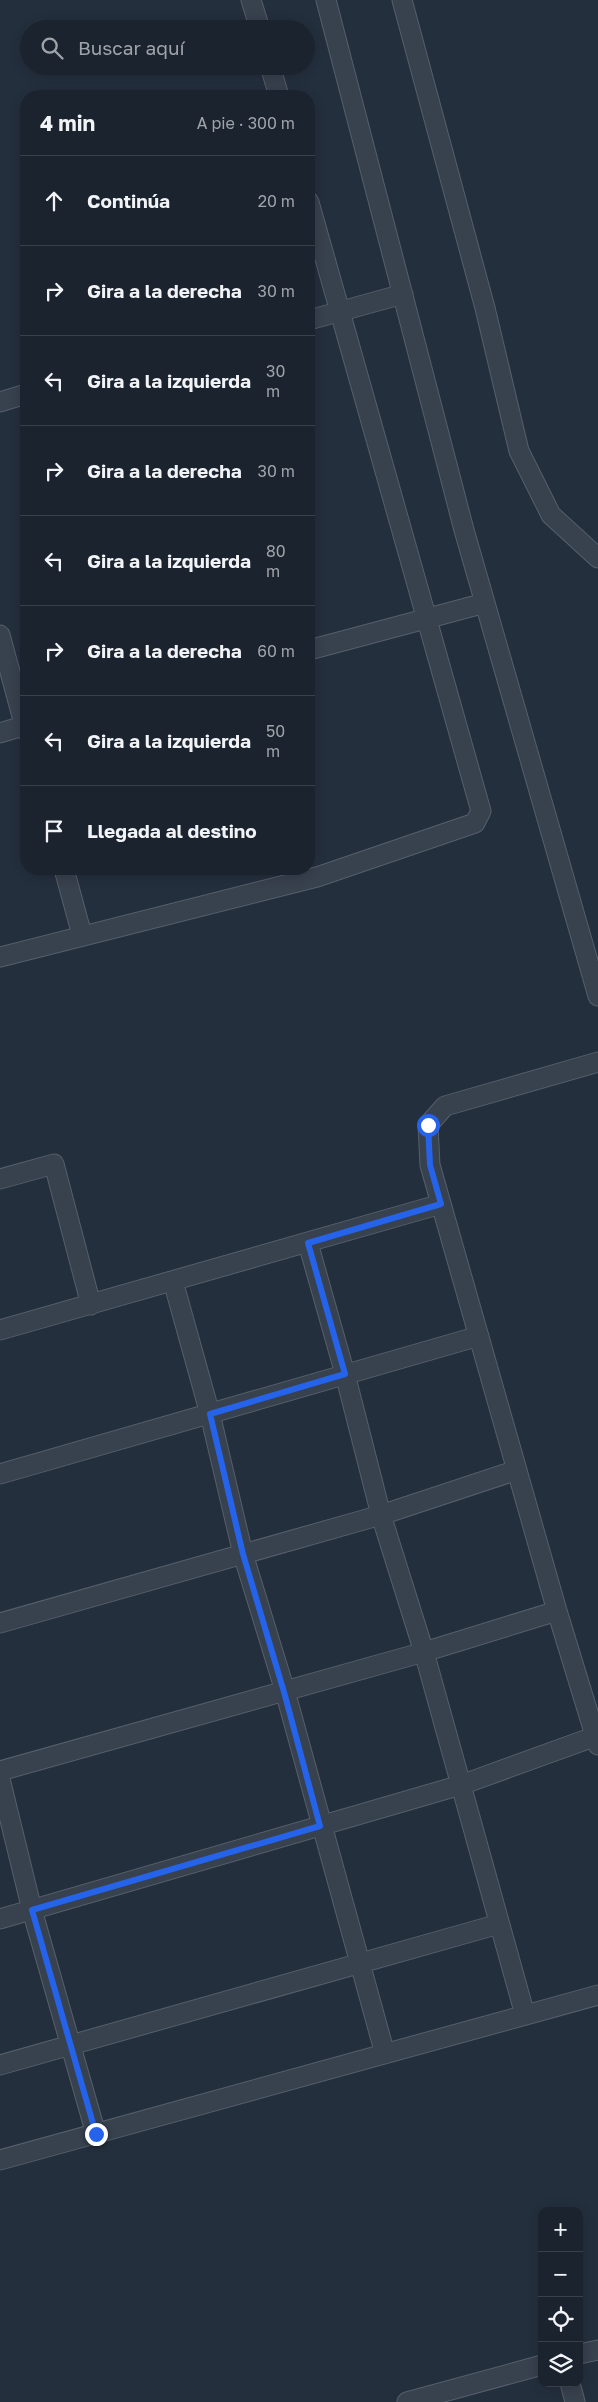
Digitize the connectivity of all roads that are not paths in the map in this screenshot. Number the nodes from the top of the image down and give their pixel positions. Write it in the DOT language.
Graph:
graph roads {
  1 [pos="251,0"];
  2 [pos="326,0"];
  3 [pos="402,0"];
  4 [pos="257,20"];
  5 [pos="273,75"];
  6 [pos="277,90"];
  7 [pos="315,223"];
  8 [pos="403,294"];
  9 [pos="340,312"];
  10 [pos="315,318"];
  11 [pos="20,396"];
  12 [pos="0,402"];
  13 [pos="598,558"];
  14 [pos="485,603"];
  15 [pos="428,618"];
  16 [pos="0,635"];
  17 [pos="315,648"];
  18 [pos="20,707"];
  19 [pos="20,729"];
  20 [pos="0,733"];
  21 [pos="66,875"];
  22 [pos="82,935"];
  23 [pos="0,957"];
  24 [pos="598,996"];
  25 [pos="598,1062"];
  26 [pos="0,1178"];
  27 [pos="441,1204"];
  28 [pos="308,1243"];
  29 [pos="173,1281"];
  30 [pos="91,1304"];
  31 [pos="0,1330"];
  32 [pos="479,1336"];
  33 [pos="345,1374"];
  34 [pos="210,1414"];
  35 [pos="516,1470"];
  36 [pos="0,1474"];
  37 [pos="381,1515"];
  38 [pos="243,1554"];
  39 [pos="557,1611"];
  40 [pos="0,1623"];
  41 [pos="424,1652"];
  42 [pos="284,1692"];
  43 [pos="597,1740"];
  44 [pos="0,1771"];
  45 [pos="0,1779"];
  46 [pos="461,1785"];
  47 [pos="320,1826"];
  48 [pos="32,1910"];
  49 [pos="0,1919"];
  50 [pos="499,1924"];
  51 [pos="360,1963"];
  52 [pos="598,1995"];
  53 [pos="525,2015"];
  54 [pos="71,2045"];
  55 [pos="385,2054"];
  56 [pos="0,2065"];
  57 [pos="96,2134"];
  58 [pos="0,2160"];
  59 [pos="598,2350"];
  60 [pos="583,2353"];
  61 [pos="538,2366"];
  62 [pos="571,2387"];
  63 [pos="407,2402"];
  64 [pos="575,2402"];
  1 -- 4 [label="lane"];
  2 -- 8 [label="lane"];
  3 -- 13 [label="lane"];
  5 -- 6 [label="lane"];
  7 -- 9 [label="lane"];
  8 -- 9 [label="lane"];
  8 -- 14 [label="lane"];
  9 -- 10 [label="lane"];
  9 -- 15 [label="lane"];
  11 -- 12 [label="lane"];
  14 -- 15 [label="lane"];
  14 -- 24 [label="lane"];
  15 -- 17 [label="lane"];
  15 -- 22 [label="lane"];
  16 -- 18 [label="lane"];
  19 -- 20 [label="lane"];
  21 -- 22 [label="lane"];
  22 -- 23 [label="lane"];
  25 -- 27 [label="lane"];
  26 -- 30 [label="lane"];
  27 -- 28 [label="lane"];
  27 -- 32 [label="lane"];
  28 -- 29 [label="lane"];
  28 -- 33 [label="lane"];
  29 -- 30 [label="lane"];
  29 -- 34 [label="lane"];
  30 -- 31 [label="lane"];
  32 -- 33 [label="lane"];
  32 -- 35 [label="lane"];
  33 -- 34 [label="lane"];
  33 -- 37 [label="lane"];
  34 -- 36 [label="lane"];
  34 -- 38 [label="lane"];
  35 -- 37 [label="lane"];
  35 -- 39 [label="lane"];
  37 -- 38 [label="lane"];
  37 -- 41 [label="lane"];
  38 -- 40 [label="lane"];
  38 -- 42 [label="lane"];
  39 -- 41 [label="lane"];
  39 -- 43 [label="lane"];
  41 -- 42 [label="lane"];
  41 -- 46 [label="lane"];
  42 -- 44 [label="lane"];
  42 -- 47 [label="lane"];
  43 -- 46 [label="lane"];
  45 -- 48 [label="lane"];
  46 -- 47 [label="lane"];
  46 -- 50 [label="lane"];
  47 -- 48 [label="lane"];
  47 -- 51 [label="lane"];
  48 -- 49 [label="lane"];
  48 -- 54 [label="lane"];
  50 -- 51 [label="lane"];
  50 -- 53 [label="lane"];
  51 -- 54 [label="lane"];
  51 -- 55 [label="lane"];
  52 -- 53 [label="lane"];
  53 -- 55 [label="lane"];
  54 -- 56 [label="lane"];
  54 -- 57 [label="lane"];
  55 -- 57 [label="lane"];
  57 -- 58 [label="lane"];
  59 -- 60 [label="lane"];
  61 -- 63 [label="lane"];
  62 -- 64 [label="lane"];
}
